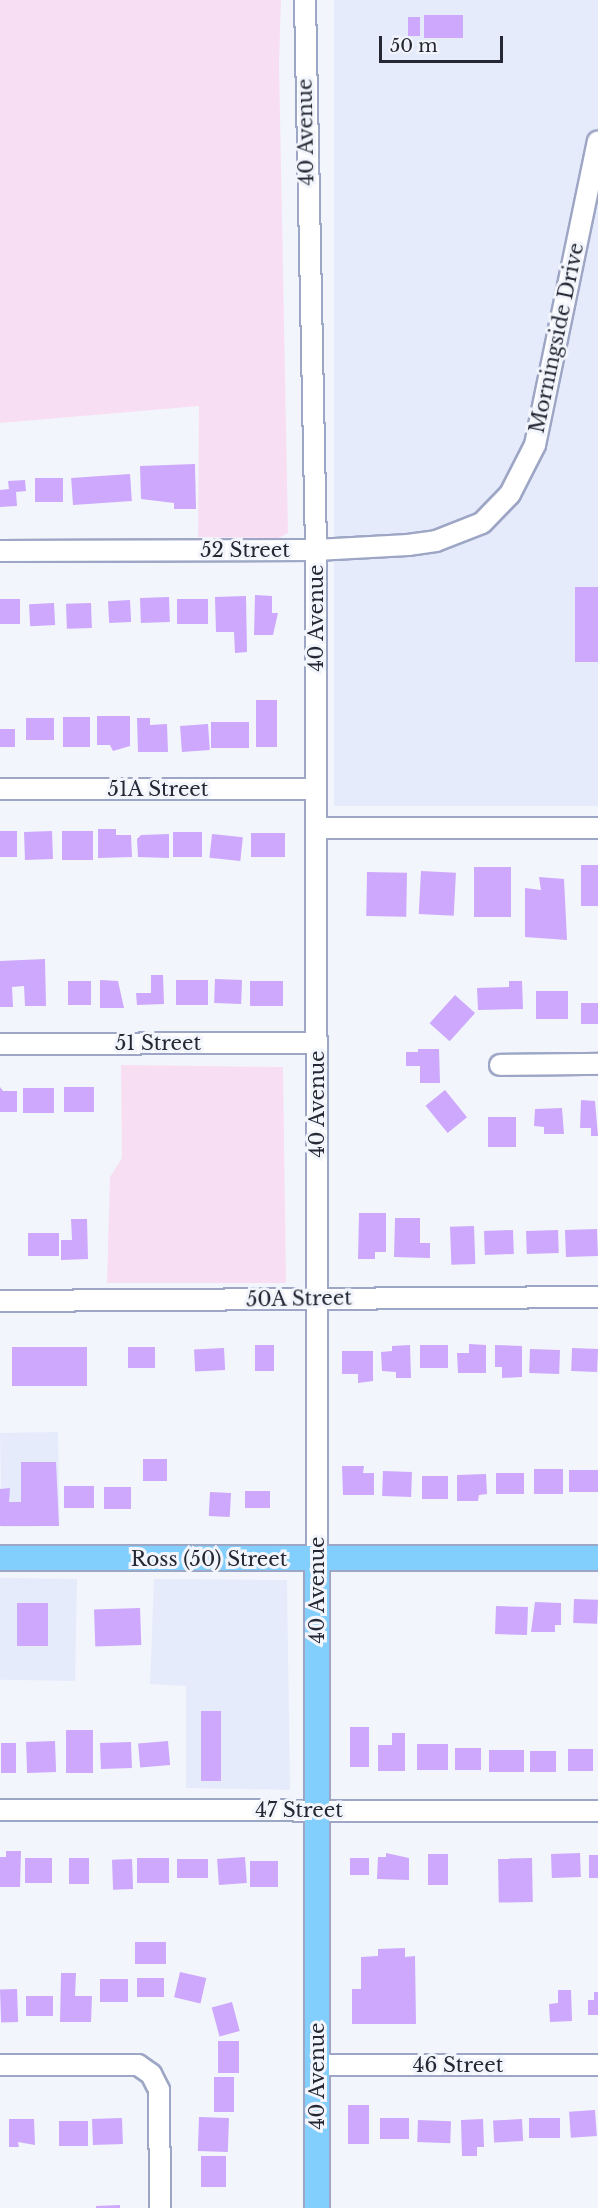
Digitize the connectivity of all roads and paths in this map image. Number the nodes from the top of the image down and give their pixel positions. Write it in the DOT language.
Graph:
graph roads {
  1 [pos="305,0"];
  2 [pos="598,141"];
  3 [pos="592,194"];
  4 [pos="510,494"];
  5 [pos="316,550"];
  6 [pos="0,551"];
  7 [pos="0,789"];
  8 [pos="316,789"];
  9 [pos="316,828"];
  10 [pos="598,828"];
  11 [pos="316,1043"];
  12 [pos="0,1044"];
  13 [pos="598,1064"];
  14 [pos="500,1065"];
  15 [pos="598,1297"];
  16 [pos="316,1299"];
  17 [pos="0,1301"];
  18 [pos="0,1558"];
  19 [pos="598,1558"];
  20 [pos="317,1560"];
  21 [pos="0,1810"];
  22 [pos="317,1810"];
  23 [pos="598,1811"];
  24 [pos="0,2065"];
  25 [pos="318,2065"];
  26 [pos="598,2065"];
  27 [pos="160,2208"];
  28 [pos="317,2208"];
  1 -- 5 [label="street, 40 Avenue"];
  2 -- 3 [label="street, Morningside Drive"];
  3 -- 4 [label="street, Morningside Drive"];
  4 -- 5 [label="street, 52 Street"];
  5 -- 6 [label="street, 52 Street"];
  5 -- 8 [label="street, 40 Avenue"];
  7 -- 8 [label="street, 51A Street"];
  8 -- 9 [label="street, 40 Avenue"];
  9 -- 10 [label="street"];
  9 -- 11 [label="street, 40 Avenue"];
  11 -- 12 [label="street, 51 Street"];
  11 -- 16 [label="street, 40 Avenue"];
  13 -- 14 [label="street"];
  15 -- 16 [label="street, 50A Street"];
  16 -- 17 [label="street, 50A Street"];
  16 -- 20 [label="street, 40 Avenue"];
  18 -- 20 [label="main road, Ross (50) Street"];
  19 -- 20 [label="main road, Ross (50) Street"];
  20 -- 22 [label="main road, 40 Avenue"];
  21 -- 22 [label="street, 47 Street"];
  22 -- 23 [label="street, 47 Street"];
  22 -- 25 [label="main road, 40 Avenue"];
  24 -- 27 [label="street"];
  25 -- 26 [label="street, 46 Street"];
  25 -- 28 [label="main road, 40 Avenue"];
}
